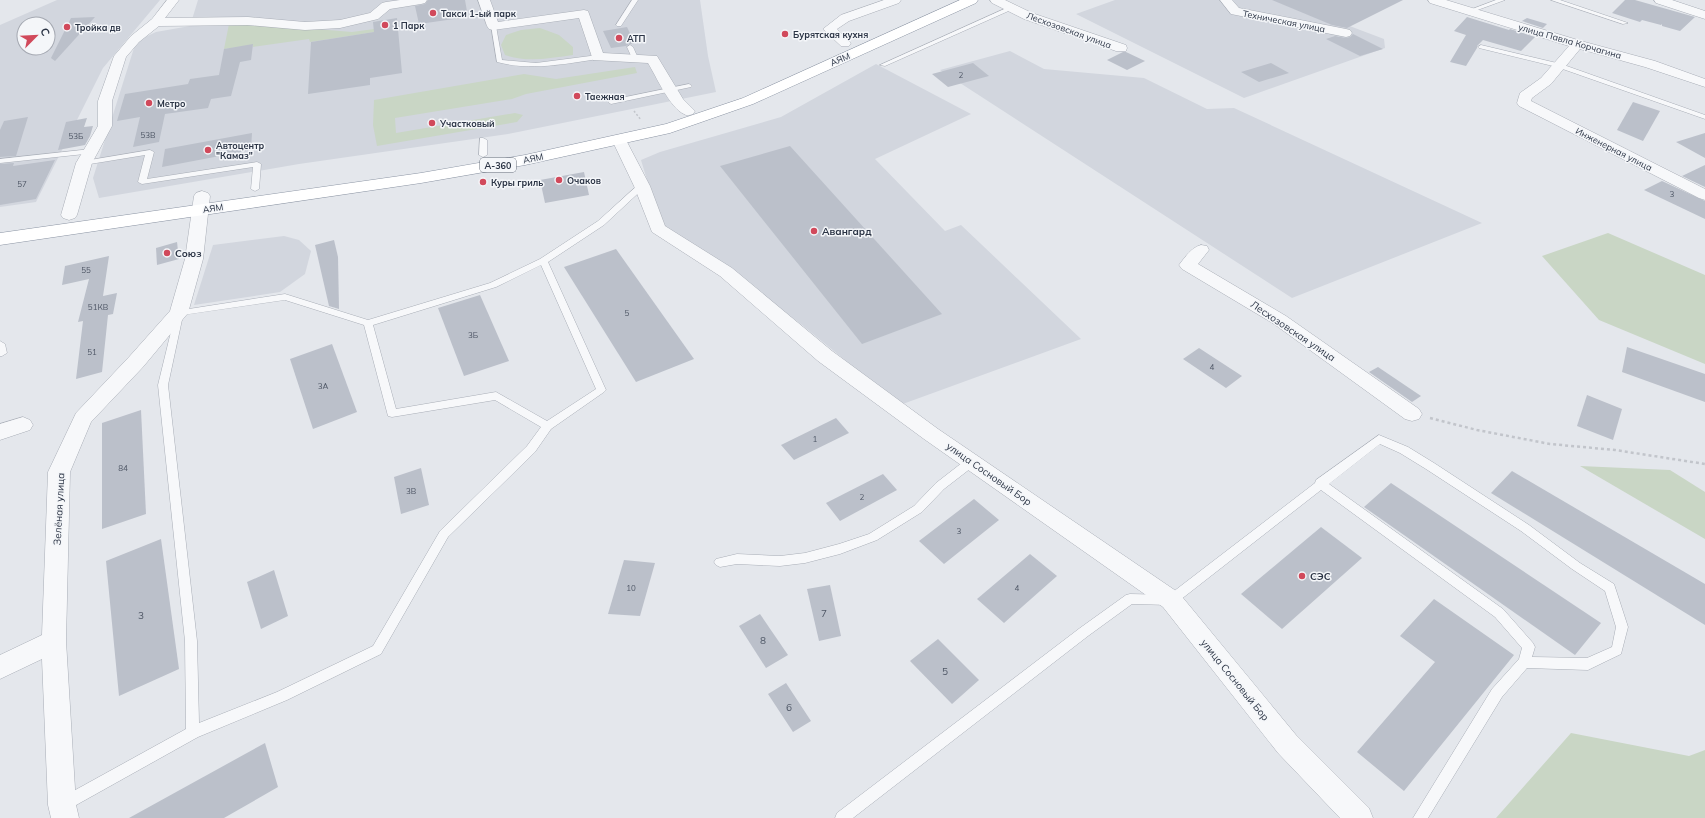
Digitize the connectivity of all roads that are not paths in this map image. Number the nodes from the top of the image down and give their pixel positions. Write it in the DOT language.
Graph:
graph roads {
  1 [pos="172,0"];
  2 [pos="421,0"];
  3 [pos="484,0"];
  4 [pos="635,0"];
  5 [pos="895,0"];
  6 [pos="947,0"];
  7 [pos="971,0"];
  8 [pos="996,0"];
  9 [pos="1226,0"];
  10 [pos="1434,0"];
  11 [pos="1502,0"];
  12 [pos="1554,0"];
  13 [pos="1660,0"];
  14 [pos="1011,8"];
  15 [pos="1470,11"];
  16 [pos="1705,15"];
  17 [pos="156,22"];
  18 [pos="1625,23"];
  19 [pos="619,25"];
  20 [pos="493,26"];
  21 [pos="1346,33"];
  22 [pos="845,43"];
  23 [pos="1577,44"];
  24 [pos="1481,47"];
  25 [pos="1120,48"];
  26 [pos="598,57"];
  27 [pos="883,65"];
  28 [pos="1559,65"];
  29 [pos="1705,83"];
  30 [pos="688,86"];
  31 [pos="672,90"];
  32 [pos="610,102"];
  33 [pos="688,111"];
  34 [pos="1705,117"];
  35 [pos="619,140"];
  36 [pos="91,151"];
  37 [pos="0,161"];
  38 [pos="84,163"];
  39 [pos="642,186"];
  40 [pos="255,189"];
  41 [pos="1705,195"];
  42 [pos="202,203"];
  43 [pos="69,215"];
  44 [pos="0,225"];
  45 [pos="0,239"];
  46 [pos="1201,250"];
  47 [pos="543,261"];
  48 [pos="179,313"];
  49 [pos="368,323"];
  50 [pos="1412,414"];
  51 [pos="23,425"];
  52 [pos="547,426"];
  53 [pos="0,432"];
  54 [pos="971,462"];
  55 [pos="1320,483"];
  56 [pos="720,562"];
  57 [pos="1172,600"];
  58 [pos="54,641"];
  59 [pos="1524,662"];
  60 [pos="0,667"];
  61 [pos="194,732"];
  62 [pos="63,812"];
  63 [pos="842,818"];
  64 [pos="1359,818"];
  65 [pos="1420,818"];
  1 -- 17 [label="street"];
  2 -- 17 [label="street"];
  3 -- 20 [label="street"];
  4 -- 19 [label="lane"];
  5 -- 22 [label="street"];
  6 -- 22 [label="highway, АЯМ / А-360"];
  7 -- 35 [label="highway, АЯМ / А-360"];
  8 -- 14 [label="street, Лесхозовская улица"];
  9 -- 21 [label="street, Техническая улица"];
  10 -- 15 [label="street, улица Павла Корчагина"];
  11 -- 15 [label="lane"];
  12 -- 18 [label="lane"];
  13 -- 16 [label="street"];
  14 -- 25 [label="street, Лесхозовская улица"];
  14 -- 27 [label="lane"];
  15 -- 23 [label="street, улица Павла Корчагина"];
  17 -- 36 [label="street"];
  20 -- 26 [label="lane"];
  20 -- 26 [label="street"];
  22 -- 33 [label="highway, АЯМ / А-360"];
  23 -- 28 [label="street"];
  23 -- 29 [label="street, улица Павла Корчагина"];
  24 -- 28 [label="lane"];
  26 -- 31 [label="street"];
  28 -- 34 [label="lane"];
  28 -- 41 [label="street, Инженерная улица"];
  30 -- 31 [label="lane"];
  31 -- 32 [label="lane"];
  31 -- 33 [label="street"];
  33 -- 40 [label="highway, АЯМ / А-360"];
  35 -- 39 [label="street, улица Сосновый Бор"];
  35 -- 42 [label="highway, АЯМ / А-360"];
  36 -- 37 [label="lane"];
  36 -- 38 [label="street"];
  38 -- 40 [label="lane"];
  38 -- 43 [label="street"];
  39 -- 47 [label="lane"];
  39 -- 54 [label="street, улица Сосновый Бор"];
  40 -- 42 [label="highway, АЯМ / А-360"];
  42 -- 43 [label="highway, АЯМ / А-360"];
  42 -- 45 [label="highway, АЯМ / А-360"];
  42 -- 48 [label="street, Зелёная улица"];
  43 -- 44 [label="highway, АЯМ / А-360"];
  46 -- 50 [label="street, Лесхозовская улица"];
  47 -- 49 [label="lane"];
  47 -- 52 [label="lane"];
  48 -- 49 [label="lane"];
  48 -- 58 [label="street, Зелёная улица"];
  48 -- 61 [label="lane"];
  49 -- 52 [label="lane"];
  51 -- 53 [label="street"];
  52 -- 61 [label="lane"];
  54 -- 56 [label="lane"];
  54 -- 57 [label="street, улица Сосновый Бор"];
  55 -- 57 [label="lane"];
  55 -- 59 [label="lane"];
  55 -- 59 [label="lane"];
  57 -- 63 [label="lane"];
  57 -- 64 [label="street, улица Сосновый Бор"];
  58 -- 60 [label="street"];
  58 -- 62 [label="street, Зелёная улица"];
  59 -- 65 [label="lane"];
  61 -- 62 [label="lane"];
}
